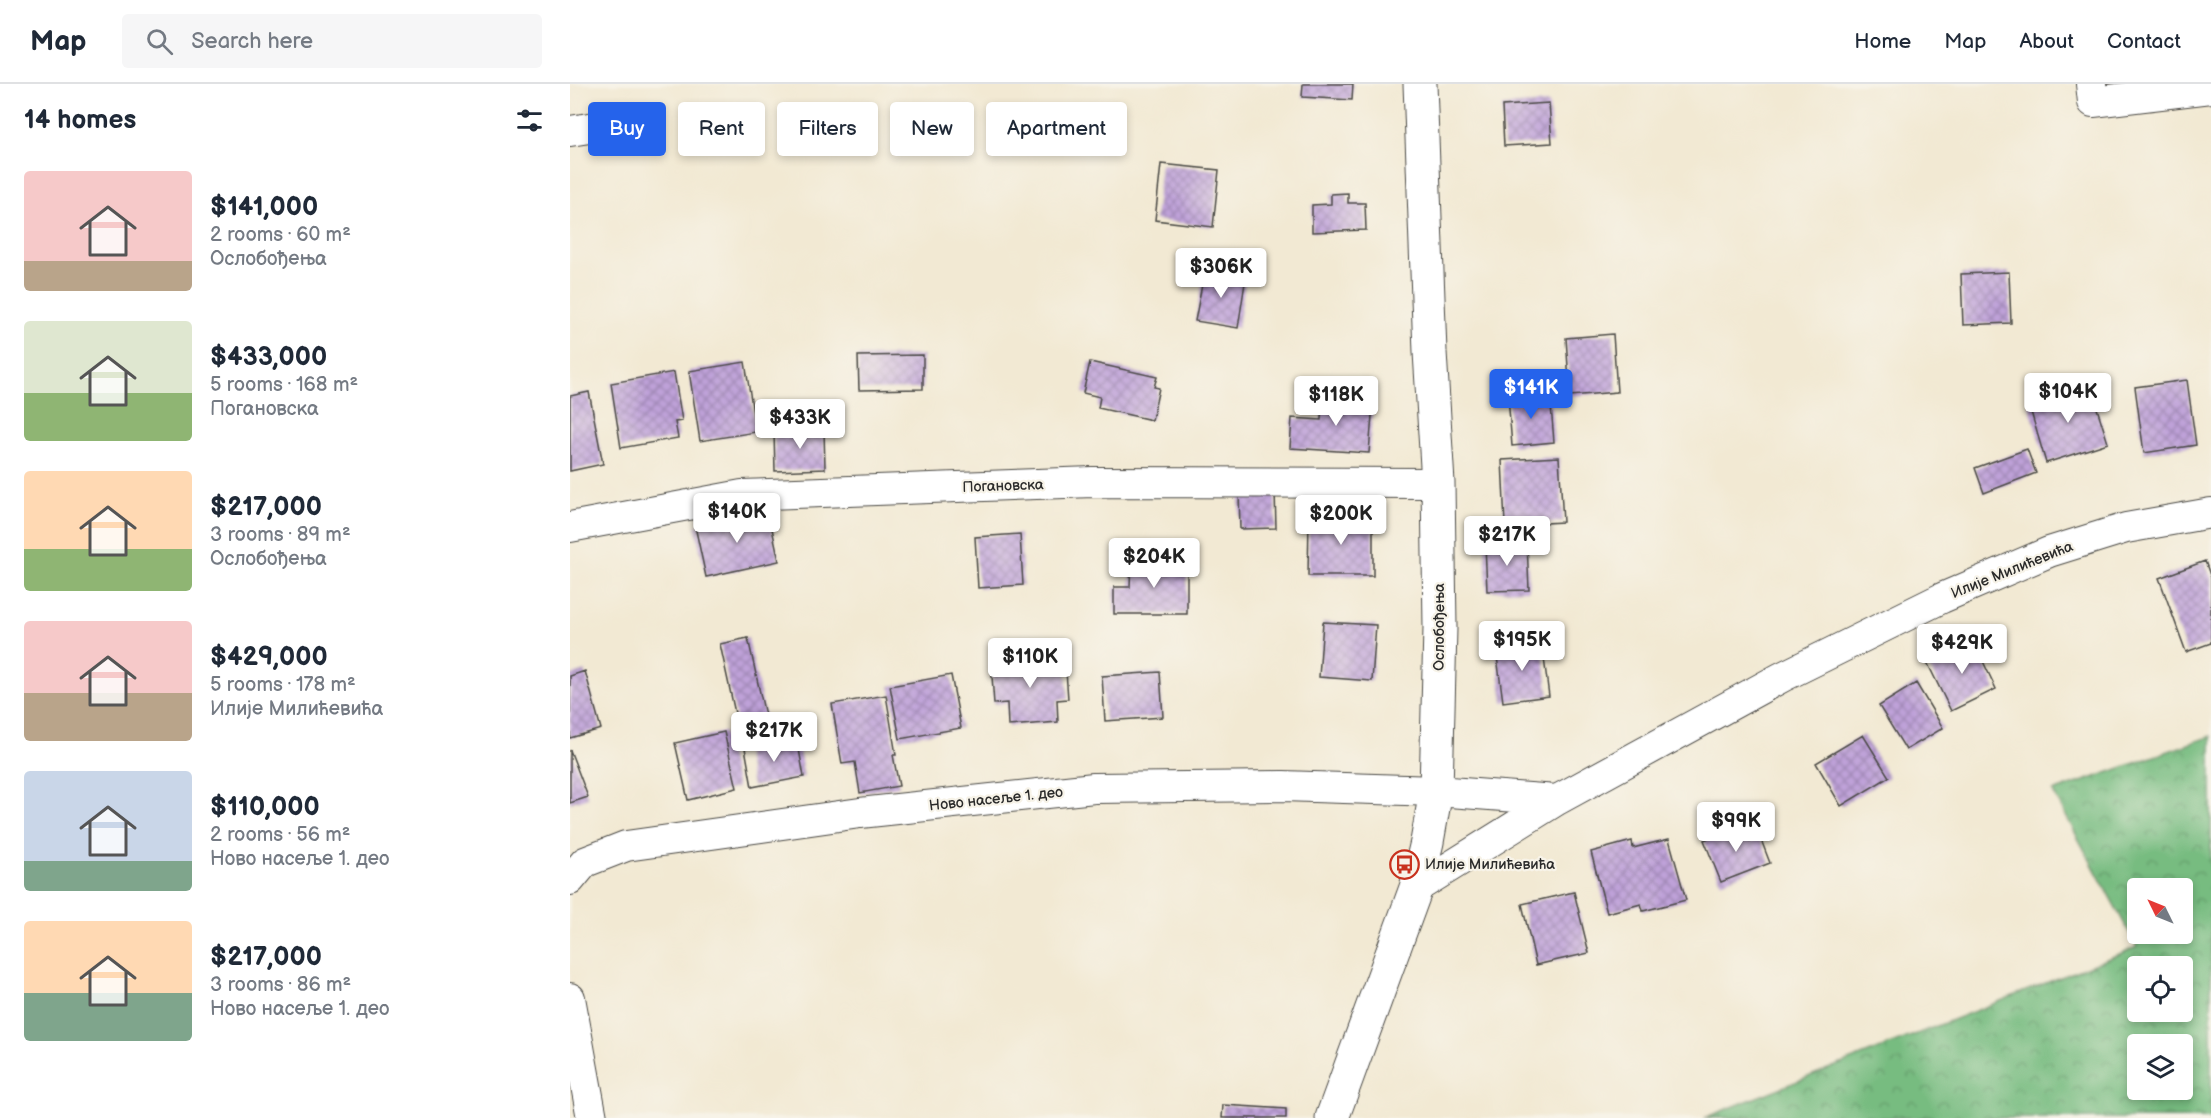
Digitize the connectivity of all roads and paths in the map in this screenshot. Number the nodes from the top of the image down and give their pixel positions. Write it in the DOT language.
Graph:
graph roads {
  1 [pos="1420,84"];
  2 [pos="2091,84"];
  3 [pos="2211,88"];
  4 [pos="588,128"];
  5 [pos="570,131"];
  6 [pos="1438,483"];
  7 [pos="2211,513"];
  8 [pos="570,527"];
  9 [pos="1436,791"];
  10 [pos="1557,800"];
  11 [pos="570,880"];
  12 [pos="1416,888"];
  13 [pos="570,998"];
  14 [pos="592,1118"];
  15 [pos="1332,1118"];
  1 -- 6 [label="street, Ослобођења"];
  2 -- 3 [label="street"];
  4 -- 5 [label="street"];
  6 -- 8 [label="street, Погановска"];
  6 -- 9 [label="street, Ослобођења"];
  7 -- 10 [label="street, Илије Милићевића"];
  9 -- 10 [label="street, Ново насеље 1. део"];
  9 -- 11 [label="street, Ново насеље 1. део"];
  9 -- 12 [label="street, Ослобођења"];
  10 -- 12 [label="street, Илије Милићевића"];
  12 -- 15 [label="street, Ослобођења"];
  13 -- 14 [label="street"];
}
